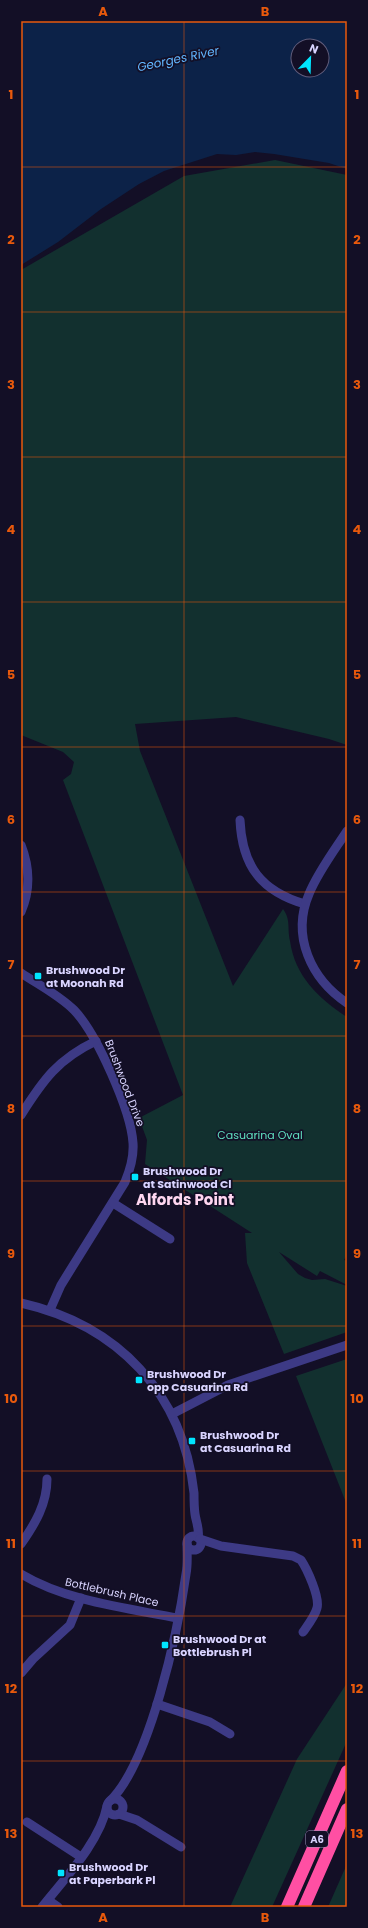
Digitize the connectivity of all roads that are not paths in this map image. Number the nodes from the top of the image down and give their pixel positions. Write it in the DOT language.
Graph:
graph roads {
  1 [pos="240,820"];
  2 [pos="347,831"];
  3 [pos="21,844"];
  4 [pos="305,904"];
  5 [pos="21,912"];
  6 [pos="21,973"];
  7 [pos="347,1003"];
  8 [pos="96,1041"];
  9 [pos="21,1115"];
  10 [pos="113,1203"];
  11 [pos="170,1240"];
  12 [pos="21,1303"];
  13 [pos="50,1310"];
  14 [pos="347,1346"];
  15 [pos="172,1414"];
  16 [pos="47,1479"];
  17 [pos="195,1542"];
  18 [pos="21,1544"];
  19 [pos="21,1574"];
  20 [pos="81,1598"];
  21 [pos="177,1618"];
  22 [pos="302,1632"];
  23 [pos="21,1673"];
  24 [pos="156,1704"];
  25 [pos="230,1734"];
  26 [pos="347,1771"];
  27 [pos="128,1777"];
  28 [pos="108,1804"];
  29 [pos="347,1809"];
  30 [pos="120,1810"];
  31 [pos="27,1822"];
  32 [pos="98,1832"];
  33 [pos="181,1847"];
  34 [pos="81,1857"];
  35 [pos="45,1903"];
  36 [pos="58,1907"];
  37 [pos="287,1907"];
  38 [pos="304,1907"];
  1 -- 4 [label="street"];
  2 -- 4 [label="street"];
  3 -- 5 [label="street"];
  4 -- 7 [label="street"];
  6 -- 8 [label="street, Brushwood Drive"];
  8 -- 9 [label="street"];
  8 -- 10 [label="street, Brushwood Drive"];
  10 -- 11 [label="street"];
  10 -- 13 [label="street, Brushwood Drive"];
  12 -- 13 [label="street"];
  13 -- 15 [label="street"];
  14 -- 15 [label="street"];
  15 -- 17 [label="street"];
  16 -- 18 [label="street"];
  17 -- 21 [label="street"];
  17 -- 22 [label="street"];
  19 -- 20 [label="street, Bottlebrush Place"];
  20 -- 21 [label="street, Bottlebrush Place"];
  20 -- 23 [label="street"];
  21 -- 24 [label="street"];
  24 -- 25 [label="street"];
  24 -- 27 [label="street"];
  26 -- 37 [label="highway, A6"];
  27 -- 28 [label="street"];
  27 -- 30 [label="street"];
  28 -- 30 [label="street"];
  28 -- 30 [label="street"];
  28 -- 32 [label="street"];
  29 -- 38 [label="highway, A6"];
  30 -- 32 [label="street"];
  30 -- 33 [label="street"];
  31 -- 34 [label="street"];
  32 -- 34 [label="street"];
  34 -- 35 [label="street"];
  35 -- 36 [label="street"];
}
